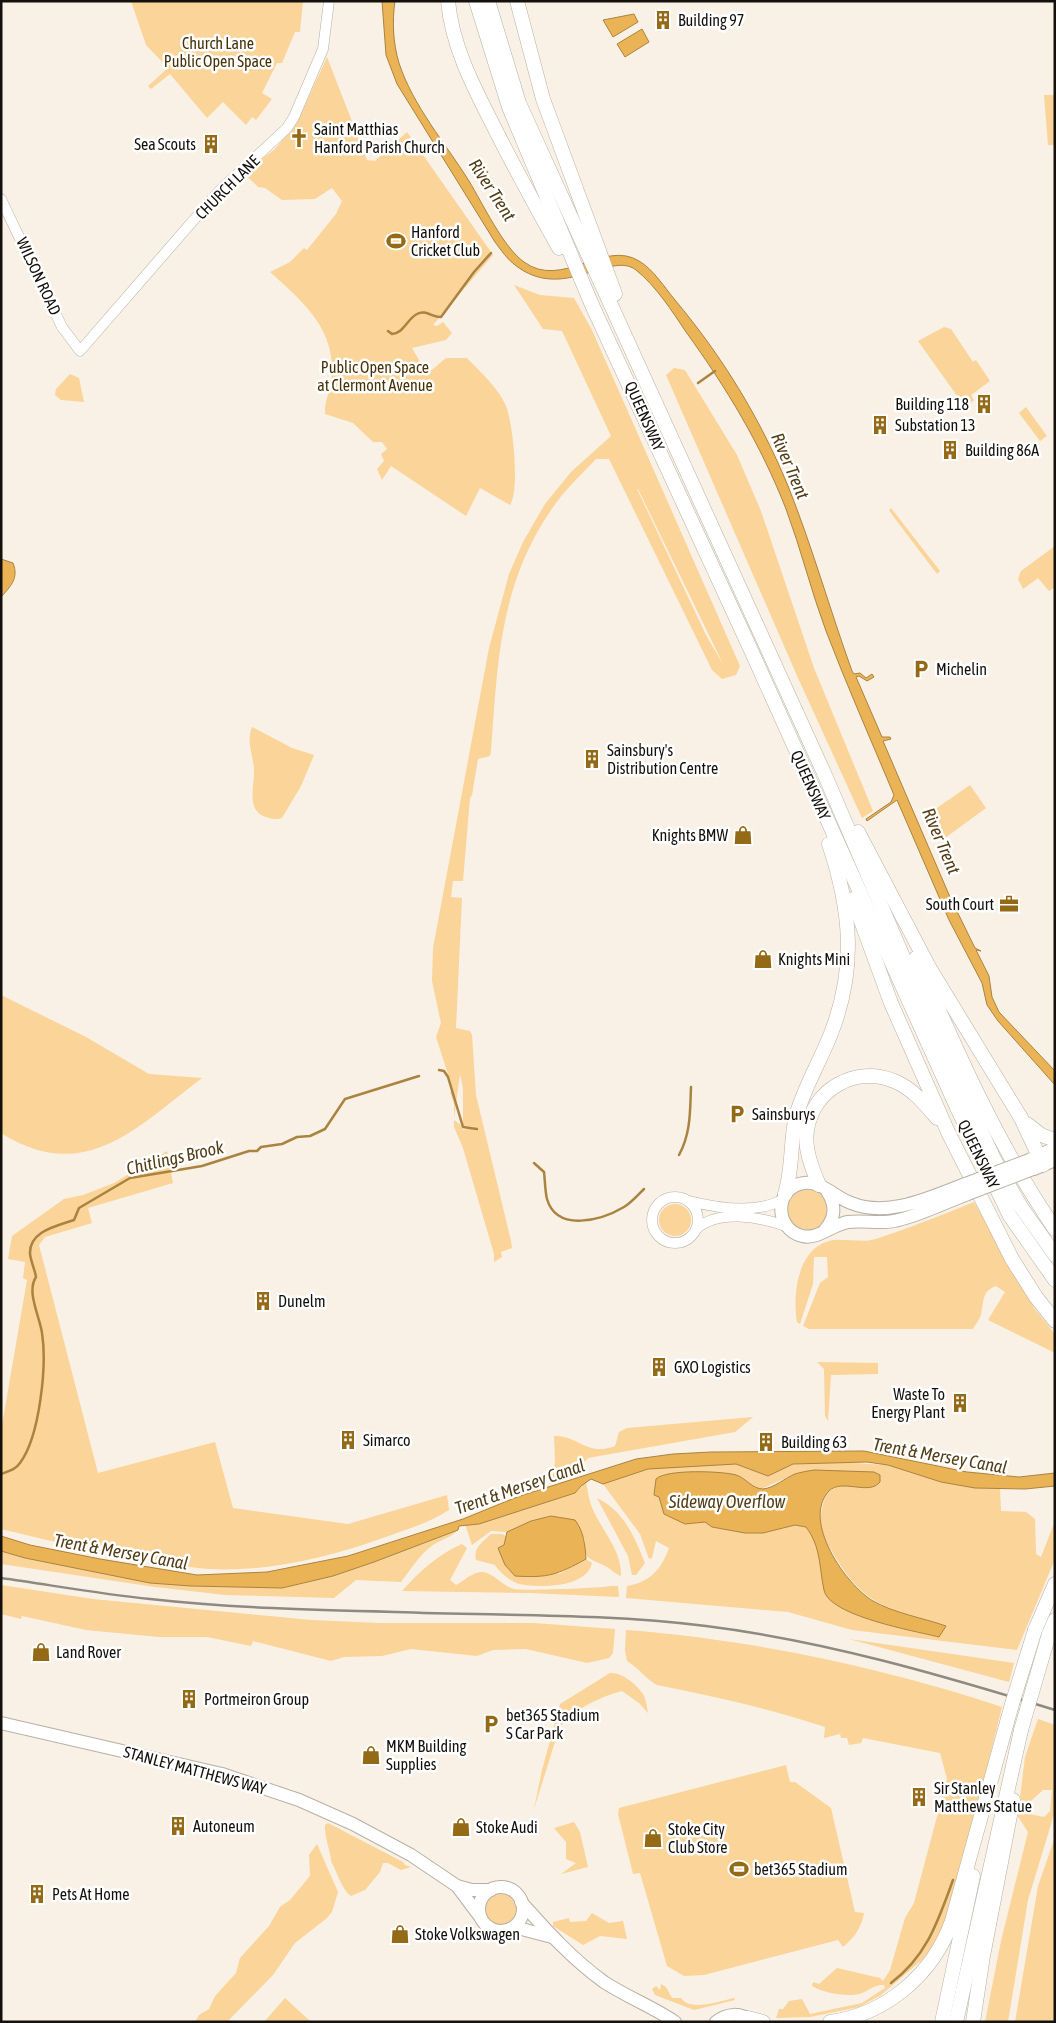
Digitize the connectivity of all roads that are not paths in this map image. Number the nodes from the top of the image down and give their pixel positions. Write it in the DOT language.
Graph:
graph roads {
  1 [pos="329,1"];
  2 [pos="448,1"];
  3 [pos="476,1"];
  4 [pos="488,1"];
  5 [pos="517,1"];
  6 [pos="1,199"];
  7 [pos="591,247"];
  8 [pos="566,253"];
  9 [pos="80,351"];
  10 [pos="824,772"];
  11 [pos="806,774"];
  12 [pos="867,848"];
  13 [pos="1021,1118"];
  14 [pos="948,1132"];
  15 [pos="1055,1140"];
  16 [pos="1055,1148"];
  17 [pos="1040,1162"];
  18 [pos="823,1188"];
  19 [pos="966,1189"];
  20 [pos="784,1197"];
  21 [pos="688,1201"];
  22 [pos="786,1226"];
  23 [pos="696,1229"];
  24 [pos="1055,1229"];
  25 [pos="825,1230"];
  26 [pos="1055,1255"];
  27 [pos="1055,1280"];
  28 [pos="1055,1321"];
  29 [pos="1055,1584"];
  30 [pos="1055,1620"];
  31 [pos="1042,1632"];
  32 [pos="1,1723"];
  33 [pos="1021,1730"];
  34 [pos="995,1770"];
  35 [pos="988,1876"];
  36 [pos="457,1886"];
  37 [pos="491,1890"];
  38 [pos="521,1902"];
  39 [pos="481,1918"];
  40 [pos="514,1926"];
  41 [pos="552,1937"];
  42 [pos="983,1956"];
  43 [pos="750,2020"];
  44 [pos="676,2021"];
  45 [pos="836,2021"];
  46 [pos="716,2022"];
  47 [pos="763,2022"];
  48 [pos="856,2022"];
  49 [pos="942,2022"];
  50 [pos="956,2022"];
  51 [pos="973,2022"];
  1 -- 9 [label="street, CHURCH LANE"];
  2 -- 8 [label="highway"];
  3 -- 8 [label="highway"];
  4 -- 7 [label="highway"];
  5 -- 7 [label="highway"];
  6 -- 9 [label="street, WILSON ROAD"];
  7 -- 10 [label="highway, QUEENSWAY"];
  8 -- 11 [label="highway, QUEENSWAY"];
  10 -- 12 [label="highway"];
  10 -- 26 [label="highway, QUEENSWAY"];
  11 -- 14 [label="highway"];
  11 -- 20 [label="highway"];
  11 -- 27 [label="highway, QUEENSWAY"];
  12 -- 13 [label="highway"];
  12 -- 24 [label="highway"];
  13 -- 15 [label="highway"];
  13 -- 17 [label="highway"];
  14 -- 18 [label="highway"];
  14 -- 28 [label="highway"];
  16 -- 17 [label="main road"];
  17 -- 19 [label="main road, bridge"];
  18 -- 19 [label="main road"];
  18 -- 20 [label="main road"];
  18 -- 25 [label="main road"];
  19 -- 25 [label="main road"];
  20 -- 21 [label="street"];
  20 -- 22 [label="main road"];
  21 -- 23 [label="street"];
  21 -- 23 [label="street"];
  22 -- 23 [label="street"];
  22 -- 25 [label="main road"];
  29 -- 31 [label="highway"];
  30 -- 31 [label="highway"];
  31 -- 33 [label="highway, bridge"];
  31 -- 34 [label="highway, bridge"];
  32 -- 36 [label="main road, STANLEY MATTHEWS WAY"];
  33 -- 35 [label="highway"];
  33 -- 42 [label="highway"];
  34 -- 45 [label="highway"];
  34 -- 49 [label="highway"];
  35 -- 42 [label="highway"];
  35 -- 50 [label="highway"];
  36 -- 37 [label="main road, STANLEY MATTHEWS WAY"];
  36 -- 39 [label="main road, STANLEY MATTHEWS WAY"];
  37 -- 38 [label="main road"];
  37 -- 39 [label="main road"];
  38 -- 40 [label="main road"];
  38 -- 41 [label="main road"];
  39 -- 40 [label="main road"];
  40 -- 41 [label="main road"];
  41 -- 44 [label="main road"];
  42 -- 51 [label="highway"];
  43 -- 46 [label="main road"];
  43 -- 47 [label="highway"];
  45 -- 48 [label="highway"];
}
